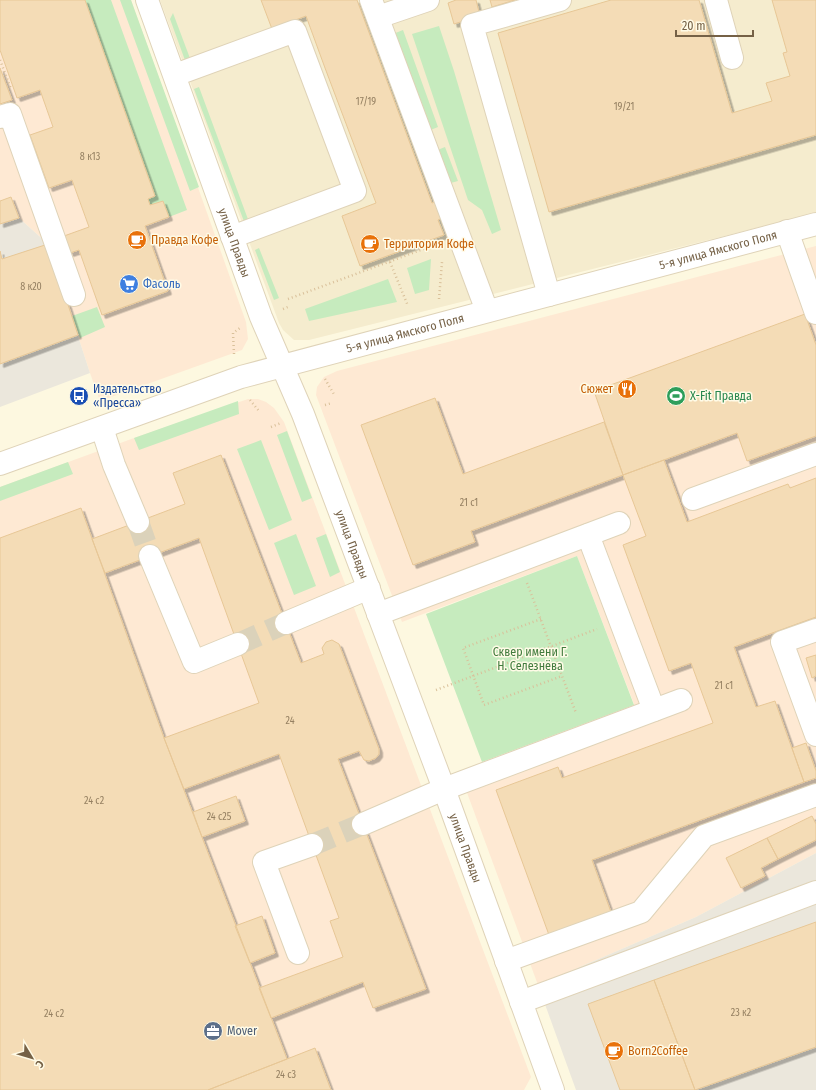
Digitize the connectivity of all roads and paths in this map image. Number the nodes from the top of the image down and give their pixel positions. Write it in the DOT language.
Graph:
graph roads {
  1 [pos="147,0"];
  2 [pos="428,0"];
  3 [pos="560,0"];
  4 [pos="716,0"];
  5 [pos="375,9"];
  6 [pos="732,58"];
  7 [pos="0,60"];
  8 [pos="175,75"];
  9 [pos="5,116"];
  10 [pos="816,224"];
  11 [pos="787,231"];
  12 [pos="232,237"];
  13 [pos="451,239"];
  14 [pos="390,262"];
  15 [pos="548,295"];
  16 [pos="74,296"];
  17 [pos="288,299"];
  18 [pos="439,300"];
  19 [pos="408,306"];
  20 [pos="486,311"];
  21 [pos="816,313"];
  22 [pos="233,333"];
  23 [pos="234,354"];
  24 [pos="283,365"];
  25 [pos="324,377"];
  26 [pos="335,396"];
  27 [pos="248,399"];
  28 [pos="259,411"];
  29 [pos="284,422"];
  30 [pos="271,427"];
  31 [pos="102,428"];
  32 [pos="816,454"];
  33 [pos="0,464"];
  34 [pos="694,499"];
  35 [pos="138,522"];
  36 [pos="619,523"];
  37 [pos="588,535"];
  38 [pos="150,556"];
  39 [pos="524,576"];
  40 [pos="369,588"];
  41 [pos="378,614"];
  42 [pos="541,619"];
  43 [pos="286,623"];
  44 [pos="604,626"];
  45 [pos="816,630"];
  46 [pos="238,644"];
  47 [pos="551,646"];
  48 [pos="473,676"];
  49 [pos="562,676"];
  50 [pos="436,690"];
  51 [pos="681,700"];
  52 [pos="654,710"];
  53 [pos="578,718"];
  54 [pos="816,735"];
  55 [pos="444,789"];
  56 [pos="816,795"];
  57 [pos="363,824"];
  58 [pos="312,845"];
  59 [pos="816,892"];
  60 [pos="298,953"];
  61 [pos="506,961"];
  62 [pos="521,1002"];
  63 [pos="553,1090"];
  1 -- 8 [label="street, улица Правды"];
  2 -- 5 [label="street"];
  3 -- 15 [label="street"];
  4 -- 6 [label="street"];
  5 -- 13 [label="street"];
  7 -- 9 [label="path"];
  8 -- 12 [label="street, улица Правды"];
  8 -- 12 [label="street"];
  9 -- 16 [label="street"];
  10 -- 11 [label="street, 5-я улица Ямского Поля"];
  11 -- 15 [label="street, 5-я улица Ямского Поля"];
  11 -- 21 [label="street"];
  12 -- 24 [label="street, улица Правды"];
  13 -- 14 [label="path"];
  13 -- 18 [label="path"];
  13 -- 20 [label="street"];
  14 -- 17 [label="path"];
  14 -- 19 [label="path"];
  15 -- 20 [label="street, 5-я улица Ямского Поля"];
  20 -- 24 [label="street, 5-я улица Ямского Поля"];
  22 -- 23 [label="path"];
  24 -- 31 [label="street, 5-я улица Ямского Поля"];
  24 -- 40 [label="street, улица Правды"];
  25 -- 26 [label="path"];
  27 -- 28 [label="path"];
  29 -- 30 [label="path"];
  31 -- 33 [label="street, 5-я улица Ямского Поля"];
  31 -- 35 [label="street"];
  32 -- 34 [label="street"];
  36 -- 37 [label="street"];
  37 -- 41 [label="street"];
  37 -- 52 [label="street"];
  38 -- 46 [label="street"];
  39 -- 42 [label="path"];
  40 -- 41 [label="street, улица Правды"];
  40 -- 43 [label="street"];
  41 -- 55 [label="street, улица Правды"];
  42 -- 47 [label="path"];
  42 -- 48 [label="path"];
  44 -- 47 [label="path"];
  45 -- 54 [label="street"];
  47 -- 48 [label="path"];
  47 -- 49 [label="path"];
  48 -- 49 [label="path"];
  48 -- 50 [label="path"];
  49 -- 53 [label="path"];
  51 -- 52 [label="street"];
  52 -- 55 [label="street"];
  55 -- 57 [label="street"];
  55 -- 61 [label="street, улица Правды"];
  56 -- 61 [label="street"];
  58 -- 60 [label="street"];
  59 -- 62 [label="street"];
  61 -- 62 [label="street, улица Правды"];
  62 -- 63 [label="street, улица Правды"];
}
